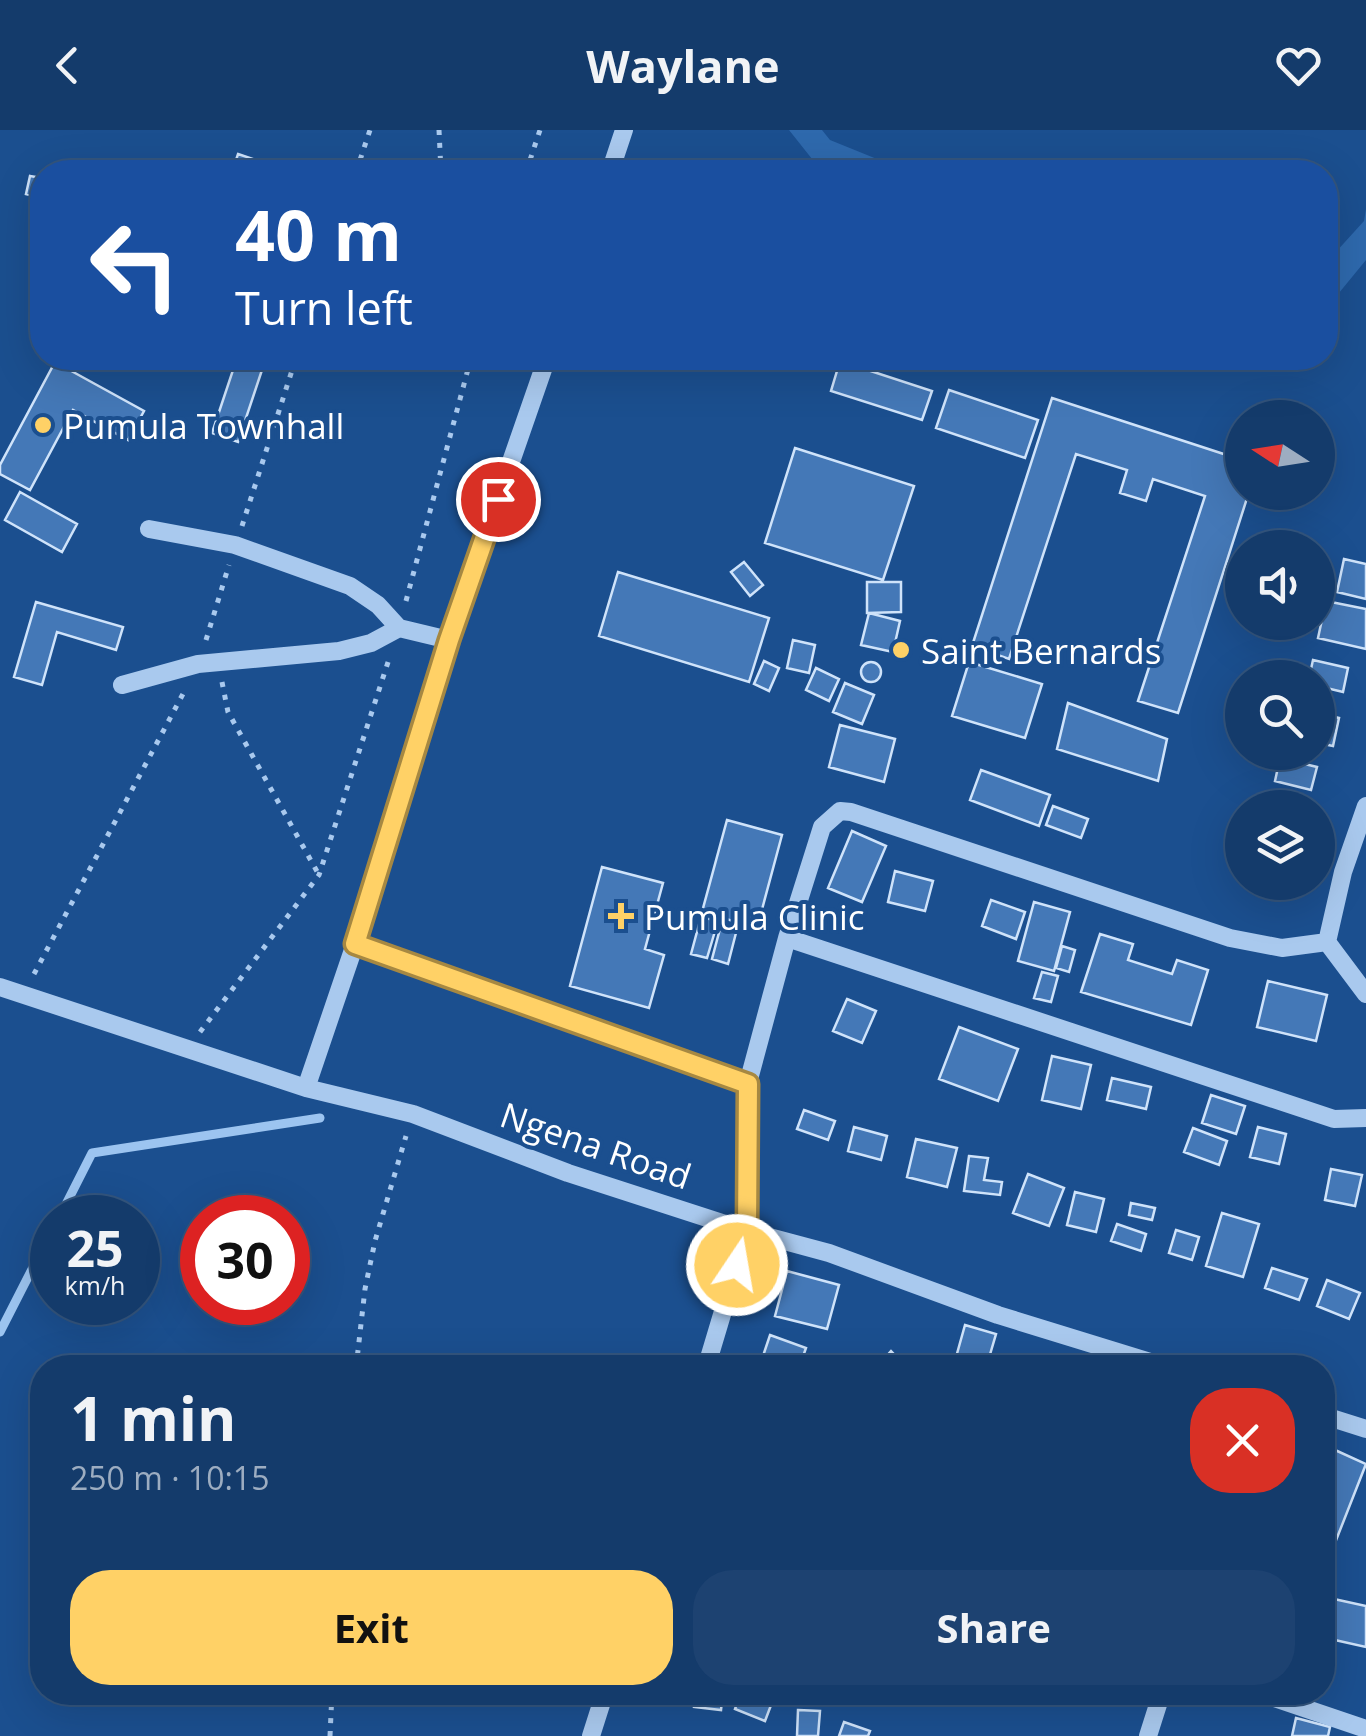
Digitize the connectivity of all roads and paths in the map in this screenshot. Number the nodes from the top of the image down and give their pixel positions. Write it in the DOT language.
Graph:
graph roads {
  1 [pos="370,130"];
  2 [pos="439,130"];
  3 [pos="540,130"];
  4 [pos="624,130"];
  5 [pos="360,160"];
  6 [pos="440,160"];
  7 [pos="530,160"];
  8 [pos="614,160"];
  9 [pos="468,370"];
  10 [pos="544,370"];
  11 [pos="149,529"];
  12 [pos="399,628"];
  13 [pos="449,640"];
  14 [pos="224,664"];
  15 [pos="122,684"];
  16 [pos="1366,806"];
  17 [pos="319,876"];
  18 [pos="788,938"];
  19 [pos="1327,942"];
  20 [pos="355,944"];
  21 [pos="0,987"];
  22 [pos="1366,994"];
  23 [pos="186,1050"];
  24 [pos="748,1084"];
  25 [pos="306,1088"];
  26 [pos="412,1114"];
  27 [pos="1366,1118"];
  28 [pos="747,1231"];
  29 [pos="358,1355"];
  30 [pos="710,1355"];
  31 [pos="1128,1355"];
  32 [pos="1335,1419"];
  33 [pos="1366,1429"];
  34 [pos="331,1705"];
  35 [pos="601,1705"];
  36 [pos="1158,1705"];
  37 [pos="1295,1705"];
  38 [pos="1366,1729"];
  39 [pos="330,1736"];
  40 [pos="591,1736"];
  41 [pos="1148,1736"];
  1 -- 5 [label="path"];
  2 -- 6 [label="path"];
  3 -- 7 [label="path"];
  4 -- 8 [label="street"];
  9 -- 12 [label="path"];
  10 -- 13 [label="street"];
  11 -- 12 [label="street"];
  12 -- 13 [label="street"];
  12 -- 14 [label="street"];
  12 -- 17 [label="path"];
  13 -- 20 [label="street"];
  14 -- 15 [label="street"];
  14 -- 17 [label="path"];
  16 -- 19 [label="street"];
  17 -- 23 [label="path"];
  18 -- 19 [label="street"];
  18 -- 24 [label="street"];
  18 -- 27 [label="street"];
  19 -- 22 [label="street"];
  20 -- 24 [label="street"];
  20 -- 25 [label="street"];
  21 -- 23 [label="street, Ngena Road"];
  23 -- 25 [label="street, Ngena Road"];
  24 -- 28 [label="street"];
  25 -- 26 [label="street, Ngena Road"];
  26 -- 28 [label="street, Ngena Road"];
  26 -- 29 [label="path"];
  28 -- 30 [label="street"];
  28 -- 31 [label="street, Ngena Road"];
  32 -- 33 [label="street"];
  34 -- 39 [label="path"];
  35 -- 40 [label="street"];
  36 -- 41 [label="street"];
  37 -- 38 [label="street"];
}
